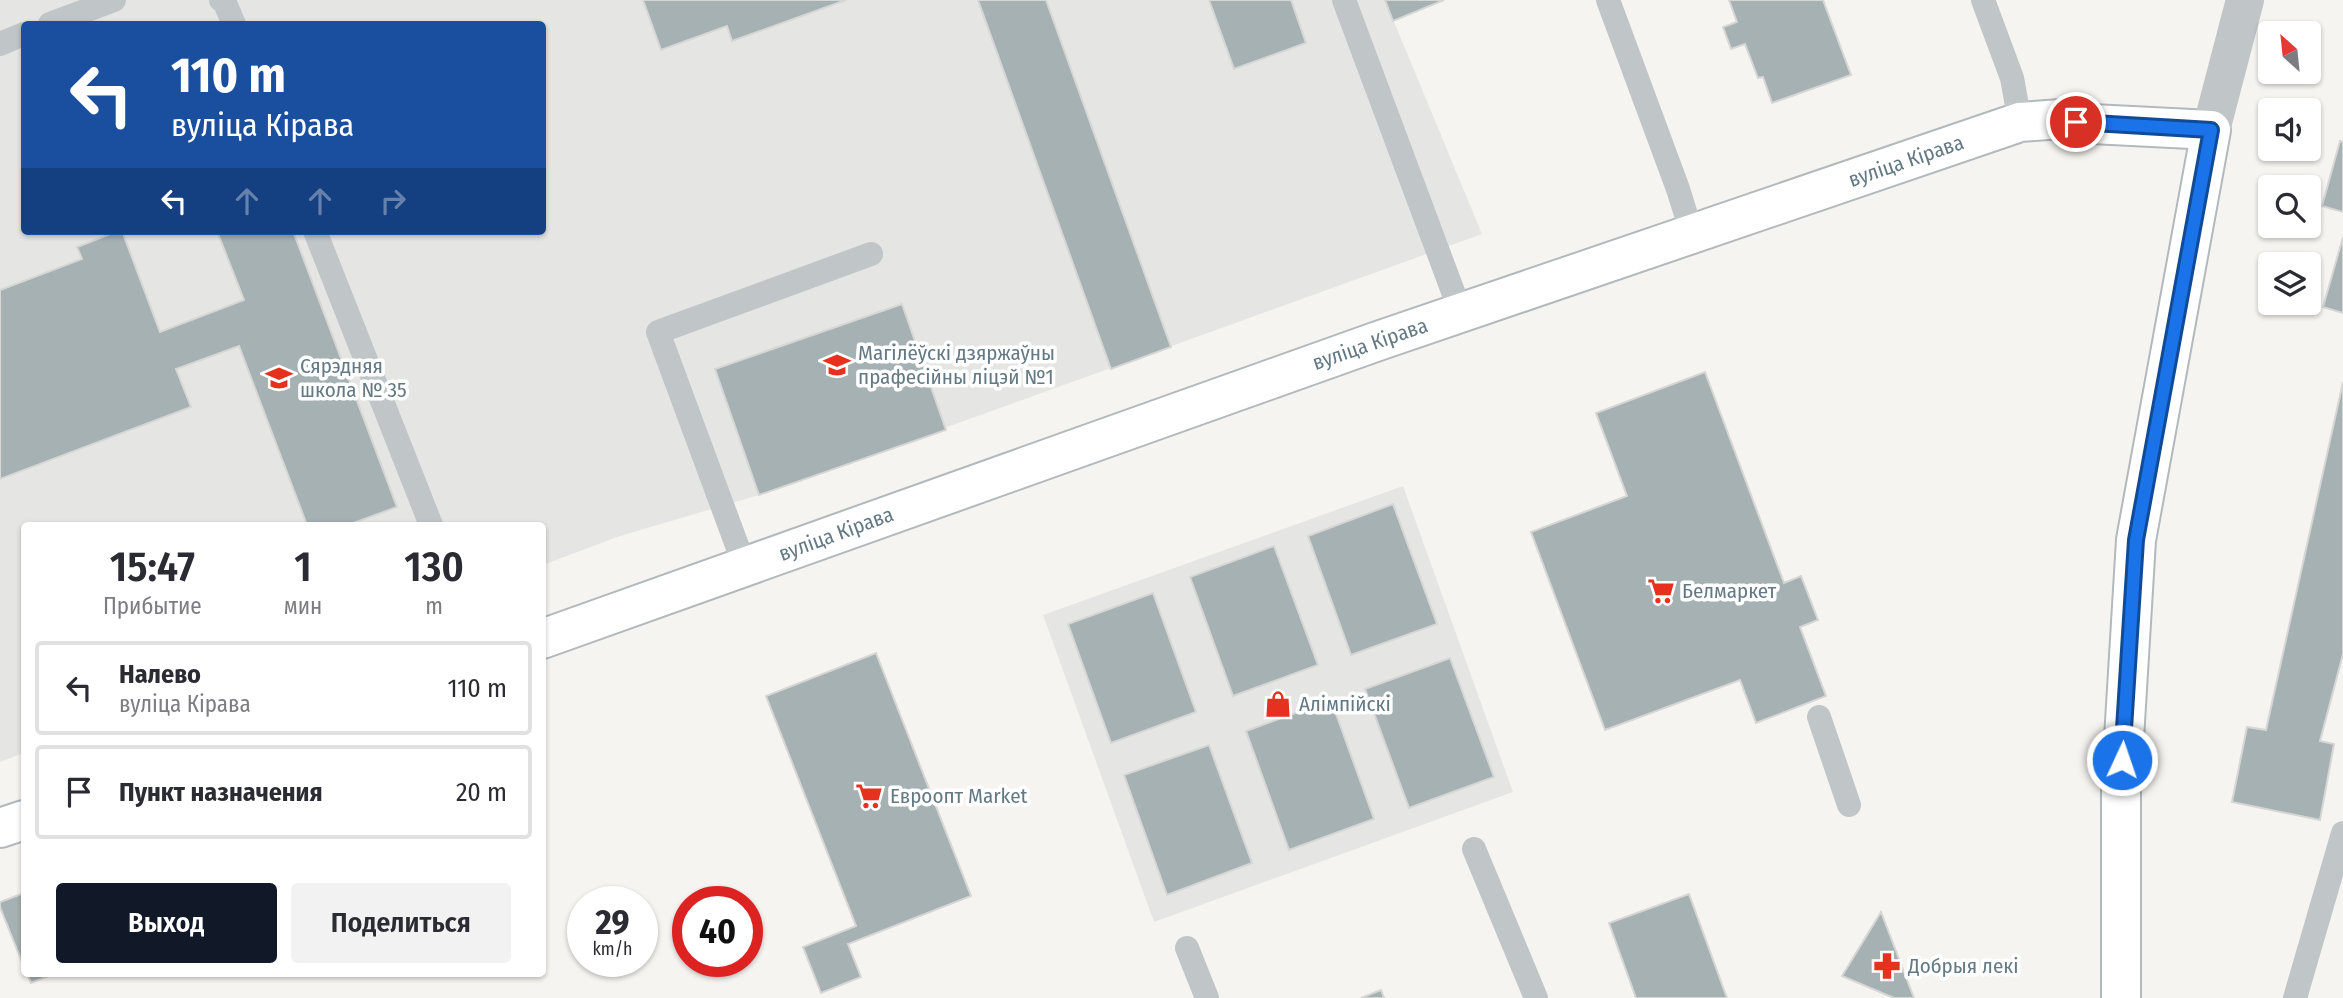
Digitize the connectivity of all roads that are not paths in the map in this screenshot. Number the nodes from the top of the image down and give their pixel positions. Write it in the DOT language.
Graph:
graph roads {
  1 [pos="114,0"];
  2 [pos="221,0"];
  3 [pos="1344,0"];
  4 [pos="1608,0"];
  5 [pos="1983,0"];
  6 [pos="2245,0"];
  7 [pos="58,21"];
  8 [pos="233,21"];
  9 [pos="21,35"];
  10 [pos="0,44"];
  11 [pos="2020,122"];
  12 [pos="2211,130"];
  13 [pos="1692,234"];
  14 [pos="317,235"];
  15 [pos="871,254"];
  16 [pos="1461,313"];
  17 [pos="430,522"];
  18 [pos="745,567"];
  19 [pos="546,638"];
  20 [pos="1819,717"];
  21 [pos="1849,805"];
  22 [pos="21,821"];
  23 [pos="0,828"];
  24 [pos="2343,833"];
  25 [pos="1474,849"];
  26 [pos="1187,948"];
  27 [pos="1207,998"];
  28 [pos="1536,998"];
  29 [pos="2121,998"];
  30 [pos="2295,998"];
  1 -- 7 [label="lane"];
  2 -- 8 [label="lane"];
  3 -- 16 [label="lane"];
  4 -- 13 [label="lane"];
  5 -- 11 [label="lane"];
  6 -- 12 [label="street"];
  9 -- 10 [label="lane"];
  11 -- 12 [label="street, вуліца Кірава"];
  11 -- 13 [label="street, вуліца Кірава"];
  12 -- 29 [label="street"];
  13 -- 16 [label="street, вуліца Кірава"];
  14 -- 17 [label="lane"];
  15 -- 18 [label="lane"];
  16 -- 18 [label="street, вуліца Кірава"];
  18 -- 19 [label="street, вуліца Кірава"];
  20 -- 21 [label="lane"];
  22 -- 23 [label="street"];
  24 -- 30 [label="lane"];
  25 -- 28 [label="lane"];
  26 -- 27 [label="lane"];
}
